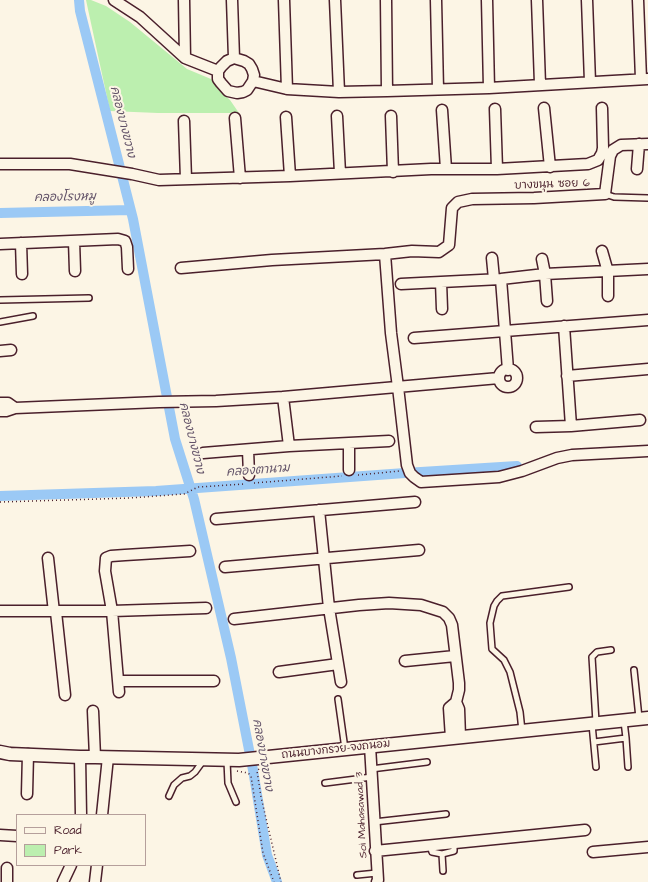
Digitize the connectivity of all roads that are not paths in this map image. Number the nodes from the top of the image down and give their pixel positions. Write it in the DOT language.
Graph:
graph roads {
  1 [pos="114,0"];
  2 [pos="132,0"];
  3 [pos="184,0"];
  4 [pos="232,0"];
  5 [pos="284,0"];
  6 [pos="335,0"];
  7 [pos="386,0"];
  8 [pos="436,0"];
  9 [pos="487,0"];
  10 [pos="536,0"];
  11 [pos="587,0"];
  12 [pos="638,0"];
  13 [pos="132,11"];
  14 [pos="185,58"];
  15 [pos="234,58"];
  16 [pos="218,71"];
  17 [pos="644,79"];
  18 [pos="253,82"];
  19 [pos="590,82"];
  20 [pos="540,84"];
  21 [pos="489,88"];
  22 [pos="287,89"];
  23 [pos="438,89"];
  24 [pos="387,91"];
  25 [pos="338,92"];
  26 [pos="544,108"];
  27 [pos="602,108"];
  28 [pos="495,109"];
  29 [pos="442,110"];
  30 [pos="337,116"];
  31 [pos="391,116"];
  32 [pos="286,117"];
  33 [pos="235,118"];
  34 [pos="184,121"];
  35 [pos="643,144"];
  36 [pos="0,164"];
  37 [pos="550,167"];
  38 [pos="446,169"];
  39 [pos="497,169"];
  40 [pos="637,169"];
  41 [pos="393,172"];
  42 [pos="340,173"];
  43 [pos="290,176"];
  44 [pos="240,178"];
  45 [pos="186,179"];
  46 [pos="605,194"];
  47 [pos="648,198"];
  48 [pos="74,240"];
  49 [pos="21,243"];
  50 [pos="0,244"];
  51 [pos="602,251"];
  52 [pos="385,254"];
  53 [pos="492,258"];
  54 [pos="542,259"];
  55 [pos="128,268"];
  56 [pos="181,268"];
  57 [pos="648,269"];
  58 [pos="75,271"];
  59 [pos="608,272"];
  60 [pos="22,274"];
  61 [pos="545,274"];
  62 [pos="498,279"];
  63 [pos="441,282"];
  64 [pos="401,284"];
  65 [pos="608,296"];
  66 [pos="89,298"];
  67 [pos="0,300"];
  68 [pos="547,301"];
  69 [pos="442,309"];
  70 [pos="33,316"];
  71 [pos="648,320"];
  72 [pos="0,322"];
  73 [pos="564,326"];
  74 [pos="506,332"];
  75 [pos="414,338"];
  76 [pos="11,350"];
  77 [pos="0,351"];
  78 [pos="508,370"];
  79 [pos="648,370"];
  80 [pos="567,376"];
  81 [pos="499,378"];
  82 [pos="398,387"];
  83 [pos="283,397"];
  84 [pos="0,403"];
  85 [pos="15,408"];
  86 [pos="0,411"];
  87 [pos="640,420"];
  88 [pos="571,426"];
  89 [pos="536,427"];
  90 [pos="389,441"];
  91 [pos="349,443"];
  92 [pos="289,446"];
  93 [pos="248,450"];
  94 [pos="648,451"];
  95 [pos="203,454"];
  96 [pos="352,473"];
  97 [pos="249,481"];
  98 [pos="415,502"];
  99 [pos="319,510"];
  100 [pos="216,519"];
  101 [pos="419,550"];
  102 [pos="190,551"];
  103 [pos="48,558"];
  104 [pos="324,558"];
  105 [pos="225,567"];
  106 [pos="569,587"];
  107 [pos="206,608"];
  108 [pos="329,608"];
  109 [pos="0,611"];
  110 [pos="112,611"];
  111 [pos="55,612"];
  112 [pos="234,619"];
  113 [pos="611,650"];
  114 [pos="455,656"];
  115 [pos="405,661"];
  116 [pos="338,664"];
  117 [pos="634,670"];
  118 [pos="279,672"];
  119 [pos="118,681"];
  120 [pos="214,681"];
  121 [pos="341,682"];
  122 [pos="119,692"];
  123 [pos="65,695"];
  124 [pos="338,699"];
  125 [pos="93,711"];
  126 [pos="643,719"];
  127 [pos="624,721"];
  128 [pos="594,724"];
  129 [pos="522,731"];
  130 [pos="455,738"];
  131 [pos="626,738"];
  132 [pos="594,742"];
  133 [pos="370,746"];
  134 [pos="345,749"];
  135 [pos="0,752"];
  136 [pos="28,754"];
  137 [pos="95,757"];
  138 [pos="108,757"];
  139 [pos="80,758"];
  140 [pos="203,760"];
  141 [pos="231,761"];
  142 [pos="427,762"];
  143 [pos="596,767"];
  144 [pos="628,767"];
  145 [pos="371,773"];
  146 [pos="325,783"];
  147 [pos="27,794"];
  148 [pos="169,796"];
  149 [pos="236,802"];
  150 [pos="81,814"];
  151 [pos="102,814"];
  152 [pos="446,814"];
  153 [pos="374,822"];
  154 [pos="586,830"];
  155 [pos="0,835"];
  156 [pos="16,836"];
  157 [pos="454,843"];
  158 [pos="430,846"];
  159 [pos="648,847"];
  160 [pos="375,851"];
  161 [pos="593,852"];
  162 [pos="442,854"];
  163 [pos="71,866"];
  164 [pos="97,866"];
  165 [pos="7,868"];
  166 [pos="443,871"];
  167 [pos="357,875"];
  168 [pos="377,878"];
  169 [pos="7,882"];
  170 [pos="63,882"];
  171 [pos="95,882"];
  1 -- 13 [label="street"];
  2 -- 13 [label="street"];
  3 -- 14 [label="street"];
  4 -- 15 [label="street"];
  5 -- 22 [label="street"];
  6 -- 25 [label="street"];
  7 -- 24 [label="street"];
  8 -- 23 [label="street"];
  9 -- 21 [label="street"];
  10 -- 20 [label="street"];
  11 -- 19 [label="street"];
  12 -- 17 [label="street"];
  13 -- 14 [label="street"];
  14 -- 16 [label="street"];
  15 -- 16 [label="street"];
  15 -- 18 [label="street"];
  16 -- 18 [label="street"];
  17 -- 19 [label="street"];
  18 -- 22 [label="street"];
  19 -- 20 [label="street"];
  20 -- 21 [label="street"];
  21 -- 23 [label="street"];
  22 -- 25 [label="street"];
  23 -- 24 [label="street"];
  24 -- 25 [label="street"];
  26 -- 37 [label="street"];
  27 -- 37 [label="street"];
  28 -- 39 [label="street"];
  29 -- 38 [label="street"];
  30 -- 42 [label="street"];
  31 -- 41 [label="street"];
  32 -- 43 [label="street"];
  33 -- 44 [label="street"];
  34 -- 45 [label="street"];
  35 -- 40 [label="street"];
  35 -- 46 [label="street, บางขนุน ซอย 6"];
  36 -- 45 [label="street"];
  37 -- 39 [label="street"];
  38 -- 39 [label="street"];
  38 -- 41 [label="street"];
  41 -- 42 [label="street"];
  42 -- 43 [label="street"];
  43 -- 44 [label="street"];
  44 -- 45 [label="street"];
  46 -- 47 [label="lane"];
  46 -- 52 [label="street, บางขนุน ซอย 6"];
  48 -- 49 [label="street"];
  48 -- 55 [label="street"];
  48 -- 58 [label="street"];
  49 -- 50 [label="street"];
  49 -- 60 [label="street"];
  51 -- 59 [label="street"];
  52 -- 56 [label="street"];
  52 -- 82 [label="street"];
  53 -- 62 [label="street"];
  54 -- 61 [label="street"];
  57 -- 59 [label="street"];
  59 -- 61 [label="street"];
  59 -- 65 [label="street"];
  61 -- 62 [label="street"];
  61 -- 68 [label="street"];
  62 -- 63 [label="street"];
  62 -- 74 [label="street"];
  63 -- 64 [label="street"];
  63 -- 69 [label="street"];
  66 -- 67 [label="lane"];
  70 -- 72 [label="lane"];
  71 -- 73 [label="street"];
  73 -- 74 [label="street"];
  73 -- 80 [label="street"];
  74 -- 75 [label="street"];
  74 -- 78 [label="street"];
  76 -- 77 [label="street"];
  78 -- 81 [label="street"];
  78 -- 81 [label="street"];
  79 -- 80 [label="street"];
  80 -- 88 [label="street"];
  81 -- 82 [label="street"];
  82 -- 83 [label="street"];
  82 -- 94 [label="street"];
  83 -- 85 [label="street"];
  83 -- 92 [label="street"];
  84 -- 85 [label="street"];
  85 -- 86 [label="street"];
  87 -- 88 [label="street"];
  88 -- 89 [label="street"];
  90 -- 91 [label="street"];
  91 -- 92 [label="street"];
  91 -- 96 [label="street"];
  92 -- 93 [label="street"];
  93 -- 95 [label="street"];
  93 -- 97 [label="street"];
  98 -- 99 [label="street"];
  99 -- 100 [label="street"];
  99 -- 104 [label="street"];
  101 -- 104 [label="street"];
  102 -- 110 [label="street"];
  103 -- 111 [label="street"];
  104 -- 105 [label="street"];
  104 -- 108 [label="street"];
  106 -- 129 [label="lane"];
  107 -- 110 [label="street"];
  108 -- 112 [label="street"];
  108 -- 114 [label="street"];
  108 -- 116 [label="street"];
  109 -- 111 [label="street"];
  110 -- 111 [label="street"];
  110 -- 119 [label="street"];
  111 -- 123 [label="street"];
  113 -- 128 [label="lane"];
  114 -- 115 [label="street"];
  114 -- 130 [label="street"];
  116 -- 118 [label="street"];
  116 -- 121 [label="street"];
  117 -- 126 [label="lane"];
  119 -- 120 [label="street"];
  119 -- 122 [label="street"];
  124 -- 134 [label="lane"];
  125 -- 137 [label="street"];
  126 -- 127 [label="street, ถนนบางกรวย-จงถนอม"];
  127 -- 128 [label="street, ถนนบางกรวย-จงถนอม"];
  127 -- 131 [label="lane"];
  128 -- 129 [label="street, ถนนบางกรวย-จงถนอม"];
  128 -- 132 [label="lane"];
  129 -- 130 [label="street, ถนนบางกรวย-จงถนอม"];
  130 -- 133 [label="street, ถนนบางกรวย-จงถนอม"];
  131 -- 132 [label="lane"];
  131 -- 144 [label="lane"];
  132 -- 143 [label="lane"];
  133 -- 134 [label="street, ถนนบางกรวย-จงถนอม"];
  133 -- 145 [label="street, Soi Mahasawad 3"];
  134 -- 141 [label="street, ถนนบางกรวย-จงถนอม"];
  135 -- 136 [label="street, ถนนบางกรวย-จงถนอม"];
  136 -- 139 [label="street, ถนนบางกรวย-จงถนอม"];
  136 -- 147 [label="street"];
  137 -- 138 [label="street, ถนนบางกรวย-จงถนอม"];
  137 -- 139 [label="street, ถนนบางกรวย-จงถนอม"];
  138 -- 140 [label="street, ถนนบางกรวย-จงถนอม"];
  138 -- 151 [label="street"];
  139 -- 150 [label="street"];
  140 -- 141 [label="street, ถนนบางกรวย-จงถนอม"];
  140 -- 148 [label="lane"];
  141 -- 149 [label="lane"];
  142 -- 145 [label="lane"];
  145 -- 146 [label="lane"];
  145 -- 153 [label="street, Soi Mahasawad 3"];
  152 -- 153 [label="lane"];
  153 -- 160 [label="street, Soi Mahasawad 3"];
  154 -- 157 [label="street"];
  155 -- 156 [label="street"];
  157 -- 158 [label="street"];
  157 -- 162 [label="lane"];
  158 -- 160 [label="street"];
  158 -- 162 [label="lane"];
  159 -- 161 [label="street"];
  160 -- 168 [label="street, Soi Mahasawad 3"];
  162 -- 166 [label="lane"];
  163 -- 170 [label="street"];
  164 -- 171 [label="street"];
  165 -- 169 [label="street"];
  167 -- 168 [label="lane"];
}
